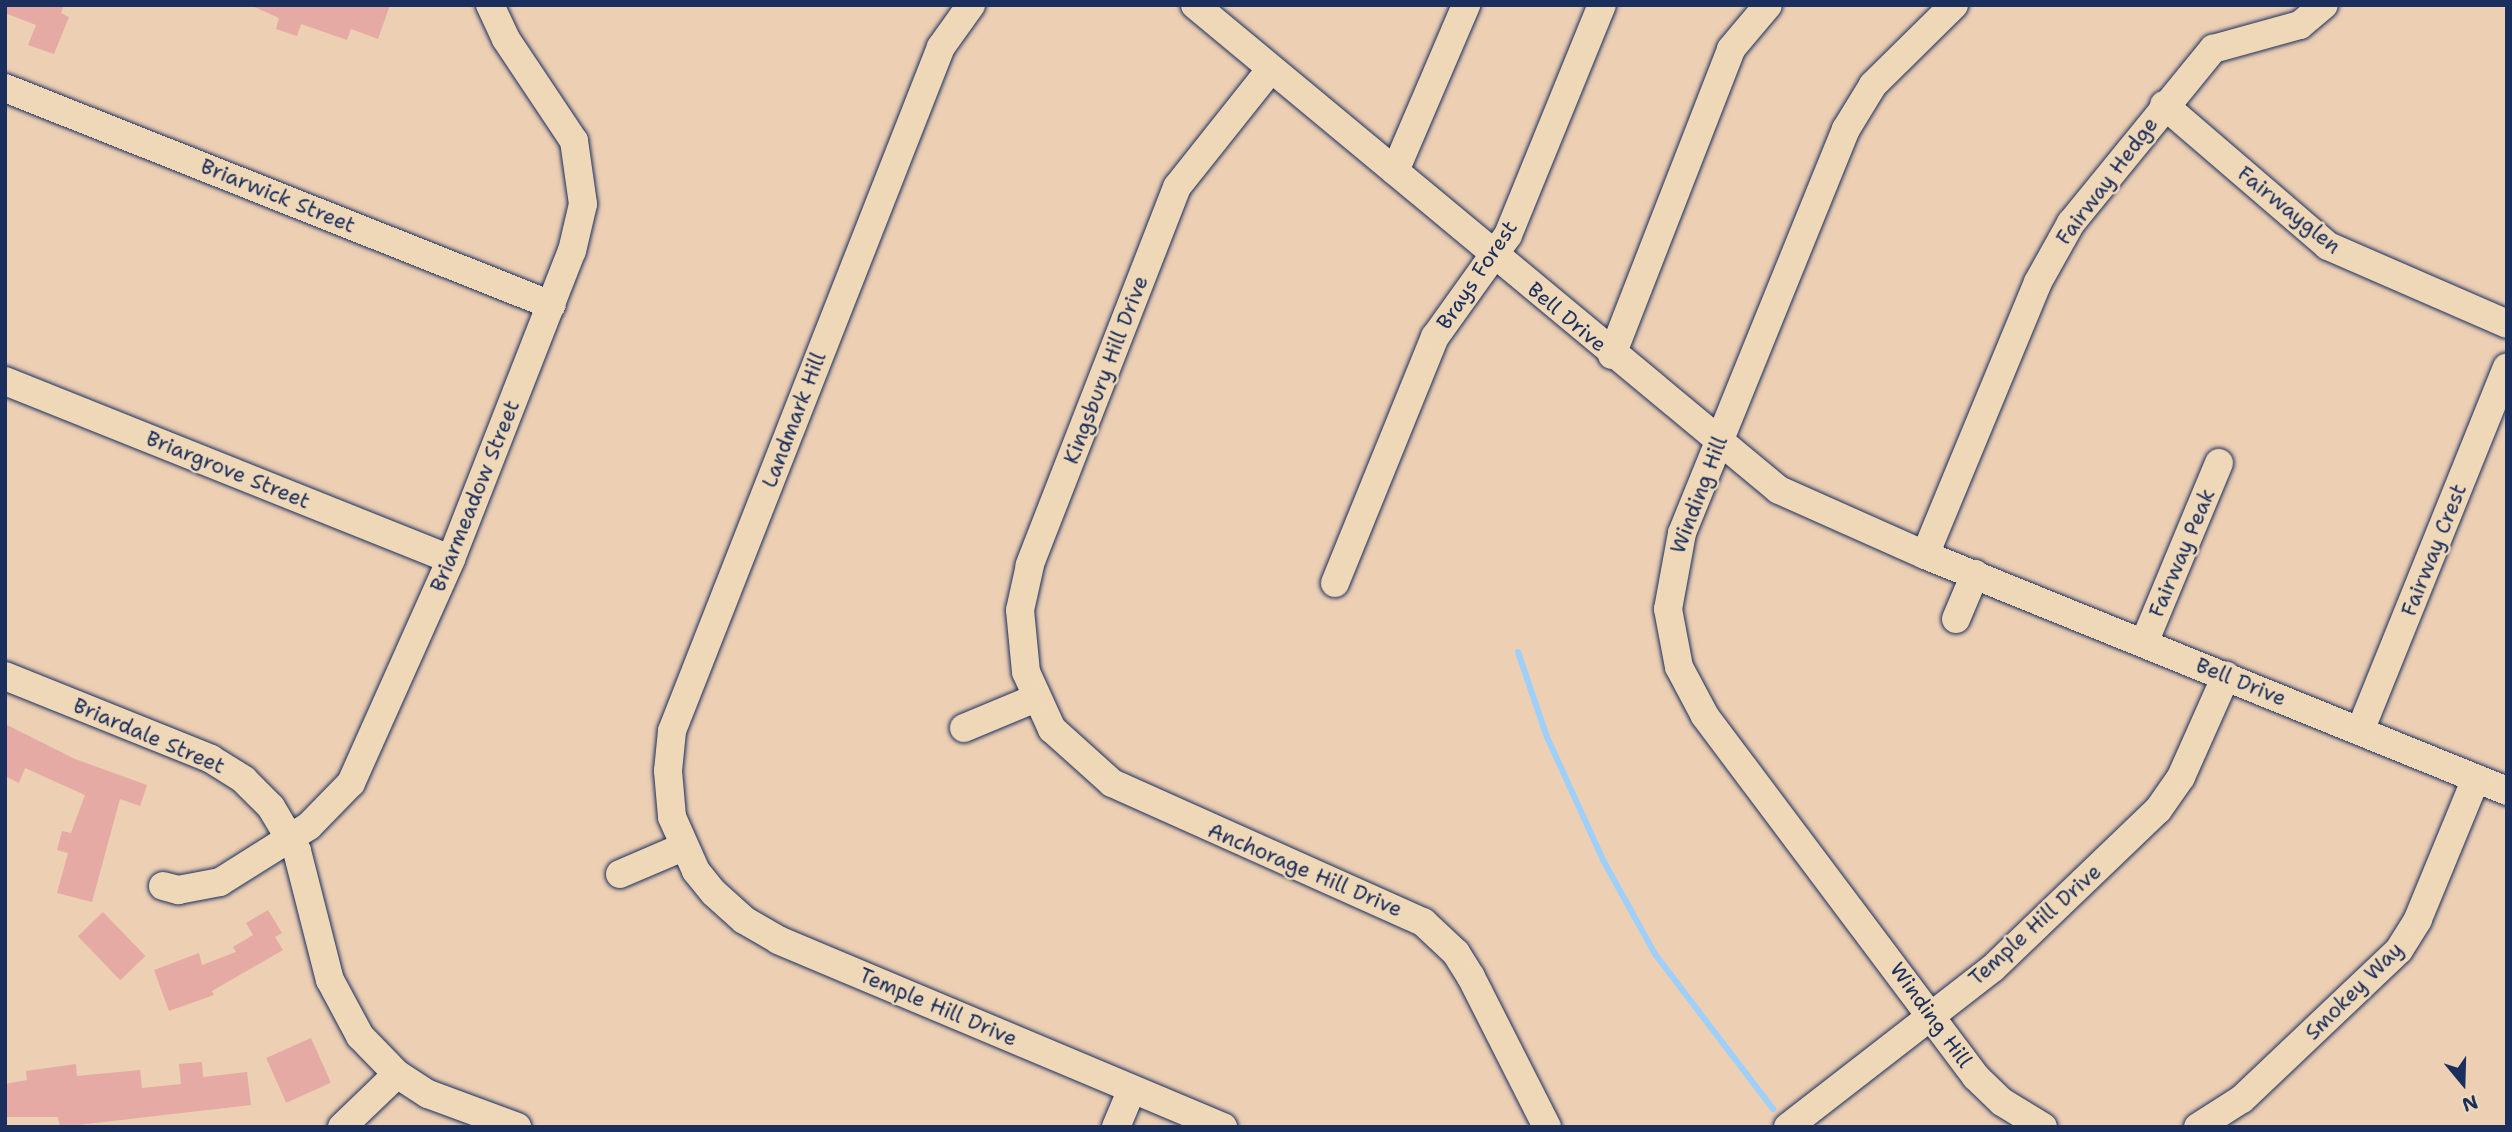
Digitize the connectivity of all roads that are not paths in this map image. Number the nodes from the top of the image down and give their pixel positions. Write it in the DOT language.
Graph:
graph roads {
  1 [pos="490,5"];
  2 [pos="971,5"];
  3 [pos="1195,5"];
  4 [pos="1466,5"];
  5 [pos="1602,5"];
  6 [pos="1768,5"];
  7 [pos="1954,5"];
  8 [pos="2324,5"];
  9 [pos="1270,70"];
  10 [pos="5,88"];
  11 [pos="2164,105"];
  12 [pos="1395,171"];
  13 [pos="1494,256"];
  14 [pos="551,305"];
  15 [pos="2507,324"];
  16 [pos="1612,355"];
  17 [pos="2507,368"];
  18 [pos="5,381"];
  19 [pos="1719,441"];
  20 [pos="2219,463"];
  21 [pos="1925,555"];
  22 [pos="452,559"];
  23 [pos="1975,574"];
  24 [pos="1335,583"];
  25 [pos="1956,619"];
  26 [pos="2144,643"];
  27 [pos="5,676"];
  28 [pos="2226,676"];
  29 [pos="1036,698"];
  30 [pos="964,728"];
  31 [pos="2360,732"];
  32 [pos="2476,778"];
  33 [pos="2507,791"];
  34 [pos="291,837"];
  35 [pos="683,847"];
  36 [pos="620,874"];
  37 [pos="163,886"];
  38 [pos="1931,1015"];
  39 [pos="397,1074"];
  40 [pos="1132,1089"];
  41 [pos="342,1127"];
  42 [pos="517,1127"];
  43 [pos="1116,1127"];
  44 [pos="1223,1127"];
  45 [pos="1547,1127"];
  46 [pos="1788,1127"];
  47 [pos="2043,1127"];
  48 [pos="2198,1127"];
  1 -- 14 [label="street, Briarmeadow Street"];
  2 -- 35 [label="street, Landmark Hill"];
  3 -- 9 [label="street, Bell Drive"];
  4 -- 12 [label="street"];
  5 -- 13 [label="street, Brays Forest"];
  6 -- 16 [label="street"];
  7 -- 19 [label="street, Winding Hill"];
  8 -- 11 [label="street, Fairway Hedge"];
  9 -- 12 [label="street, Bell Drive"];
  9 -- 29 [label="street, Kingsbury Hill Drive"];
  10 -- 14 [label="street, Briarwick Street"];
  11 -- 15 [label="street, Fairwayglen"];
  11 -- 21 [label="street, Fairway Hedge"];
  12 -- 13 [label="street, Bell Drive"];
  13 -- 16 [label="street, Bell Drive"];
  13 -- 24 [label="street, Brays Forest"];
  14 -- 22 [label="street, Briarmeadow Street"];
  16 -- 19 [label="street, Bell Drive"];
  17 -- 31 [label="street, Fairway Crest"];
  18 -- 22 [label="street, Briargrove Street"];
  19 -- 21 [label="street, Bell Drive"];
  19 -- 38 [label="street, Winding Hill"];
  20 -- 26 [label="street, Fairway Peak"];
  21 -- 23 [label="street, Bell Drive"];
  22 -- 34 [label="street, Briarmeadow Street"];
  23 -- 25 [label="street"];
  23 -- 26 [label="street, Bell Drive"];
  26 -- 28 [label="street, Bell Drive"];
  27 -- 34 [label="street, Briardale Street"];
  28 -- 31 [label="street, Bell Drive"];
  28 -- 38 [label="street, Temple Hill Drive"];
  29 -- 30 [label="street"];
  29 -- 45 [label="street, Anchorage Hill Drive"];
  31 -- 32 [label="street, Bell Drive"];
  32 -- 33 [label="street, Bell Drive"];
  32 -- 48 [label="street, Smokey Way"];
  34 -- 37 [label="street, Briarmeadow Street"];
  34 -- 39 [label="street, Briardale Street"];
  35 -- 36 [label="street"];
  35 -- 40 [label="street, Temple Hill Drive"];
  38 -- 46 [label="street, Temple Hill Drive"];
  38 -- 47 [label="street, Winding Hill"];
  39 -- 41 [label="street"];
  39 -- 42 [label="street, Briardale Street"];
  40 -- 43 [label="street"];
  40 -- 44 [label="street, Temple Hill Drive"];
}
